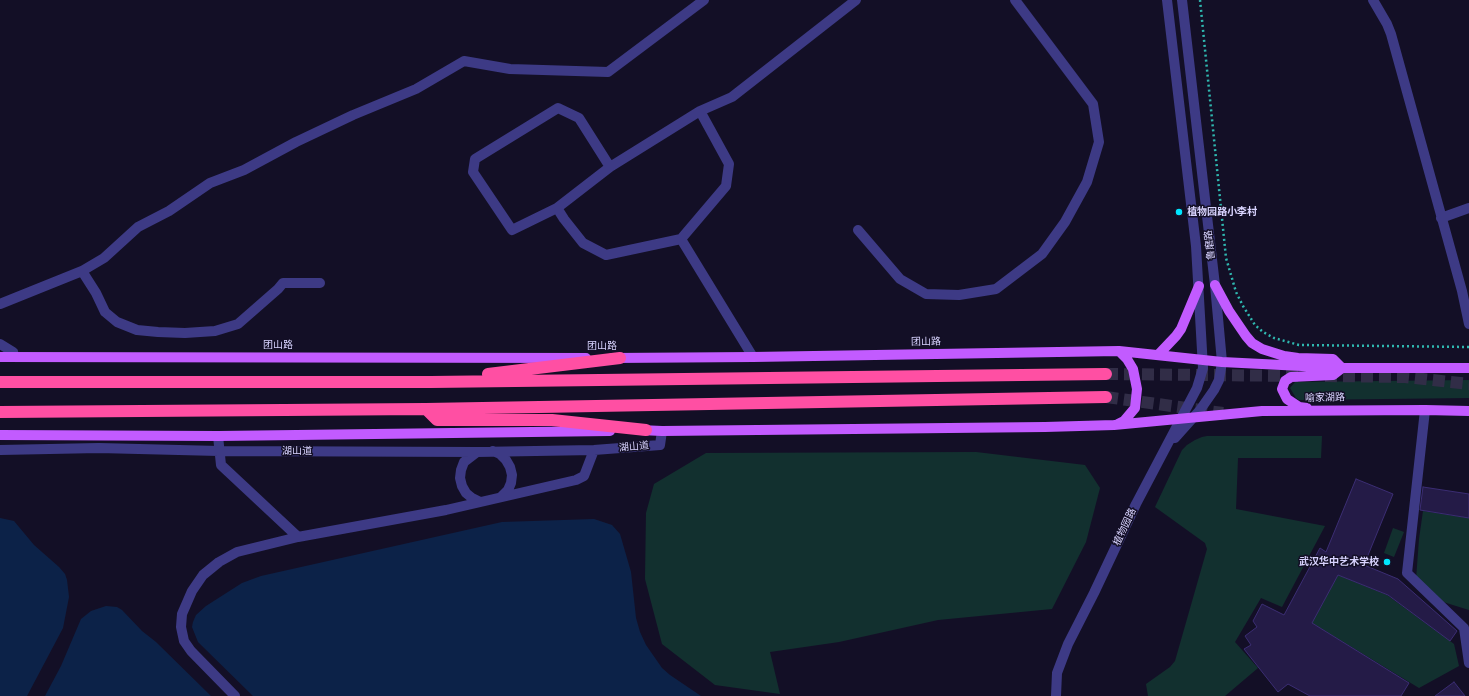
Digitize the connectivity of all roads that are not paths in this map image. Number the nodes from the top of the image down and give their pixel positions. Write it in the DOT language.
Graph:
graph roads {
  1 [pos="704,0"];
  2 [pos="856,0"];
  3 [pos="1015,0"];
  4 [pos="1167,0"];
  5 [pos="1182,0"];
  6 [pos="1372,0"];
  7 [pos="700,111"];
  8 [pos="610,166"];
  9 [pos="557,208"];
  10 [pos="1469,208"];
  11 [pos="1441,218"];
  12 [pos="858,230"];
  13 [pos="680,238"];
  14 [pos="82,271"];
  15 [pos="320,283"];
  16 [pos="1215,285"];
  17 [pos="1199,286"];
  18 [pos="0,304"];
  19 [pos="1469,324"];
  20 [pos="0,344"];
  21 [pos="1119,351"];
  22 [pos="1158,355"];
  23 [pos="0,356"];
  24 [pos="11,356"];
  25 [pos="753,357"];
  26 [pos="620,358"];
  27 [pos="1203,360"];
  28 [pos="1222,362"];
  29 [pos="1342,368"];
  30 [pos="1469,368"];
  31 [pos="1106,374"];
  32 [pos="0,378"];
  33 [pos="18,381"];
  34 [pos="0,382"];
  35 [pos="432,382"];
  36 [pos="1106,398"];
  37 [pos="426,409"];
  38 [pos="1314,410"];
  39 [pos="1425,410"];
  40 [pos="1469,411"];
  41 [pos="0,412"];
  42 [pos="1193,418"];
  43 [pos="1181,419"];
  44 [pos="1114,425"];
  45 [pos="646,430"];
  46 [pos="662,431"];
  47 [pos="0,435"];
  48 [pos="218,436"];
  49 [pos="1166,448"];
  50 [pos="0,450"];
  51 [pos="594,450"];
  52 [pos="219,451"];
  53 [pos="493,451"];
  54 [pos="477,452"];
  55 [pos="501,497"];
  56 [pos="480,502"];
  57 [pos="298,537"];
  58 [pos="1469,663"];
  59 [pos="235,696"];
  60 [pos="1056,696"];
  1 -- 14 [label="street"];
  2 -- 7 [label="street"];
  3 -- 12 [label="street"];
  4 -- 17 [label="street, 鲁磨路"];
  5 -- 16 [label="street, 鲁磨路"];
  6 -- 11 [label="street"];
  7 -- 8 [label="street"];
  7 -- 13 [label="street"];
  8 -- 9 [label="street"];
  8 -- 9 [label="street"];
  9 -- 13 [label="street"];
  10 -- 11 [label="street"];
  11 -- 19 [label="street"];
  13 -- 25 [label="street"];
  14 -- 15 [label="street"];
  14 -- 18 [label="street"];
  16 -- 28 [label="street, 鲁磨路"];
  16 -- 29 [label="main road"];
  17 -- 22 [label="main road"];
  17 -- 27 [label="street, 鲁磨路"];
  20 -- 24 [label="street"];
  21 -- 22 [label="main road, 团山路"];
  21 -- 25 [label="main road, 团山路"];
  21 -- 44 [label="main road"];
  22 -- 27 [label="main road, 团山路"];
  23 -- 24 [label="main road, 团山路"];
  24 -- 26 [label="main road, 团山路"];
  25 -- 26 [label="main road, 团山路"];
  26 -- 35 [label="highway"];
  27 -- 28 [label="main road"];
  27 -- 43 [label="street, 植物园路"];
  28 -- 29 [label="main road"];
  28 -- 42 [label="street, 鲁磨路"];
  29 -- 30 [label="main road"];
  29 -- 38 [label="main road"];
  31 -- 35 [label="highway"];
  32 -- 33 [label="highway"];
  33 -- 34 [label="highway"];
  33 -- 35 [label="highway"];
  36 -- 37 [label="highway"];
  37 -- 41 [label="highway"];
  37 -- 45 [label="highway"];
  38 -- 39 [label="main road, 喻家湖路"];
  38 -- 42 [label="main road, 喻家湖路"];
  39 -- 40 [label="main road, 喻家湖路"];
  39 -- 58 [label="street"];
  42 -- 43 [label="main road, 喻家湖路"];
  42 -- 49 [label="street, 鲁磨路"];
  43 -- 44 [label="main road"];
  43 -- 49 [label="street, 植物园路"];
  44 -- 46 [label="main road"];
  45 -- 46 [label="main road"];
  45 -- 48 [label="main road"];
  46 -- 51 [label="street, 湖山道"];
  47 -- 48 [label="main road"];
  48 -- 52 [label="street"];
  49 -- 60 [label="street, 植物园路"];
  50 -- 52 [label="street, 湖山道"];
  51 -- 53 [label="street, 湖山道"];
  51 -- 55 [label="street"];
  52 -- 54 [label="street, 湖山道"];
  52 -- 57 [label="street"];
  53 -- 54 [label="street, 湖山道"];
  53 -- 55 [label="street"];
  54 -- 56 [label="street"];
  55 -- 56 [label="street"];
  56 -- 57 [label="street"];
  57 -- 59 [label="street"];
}
